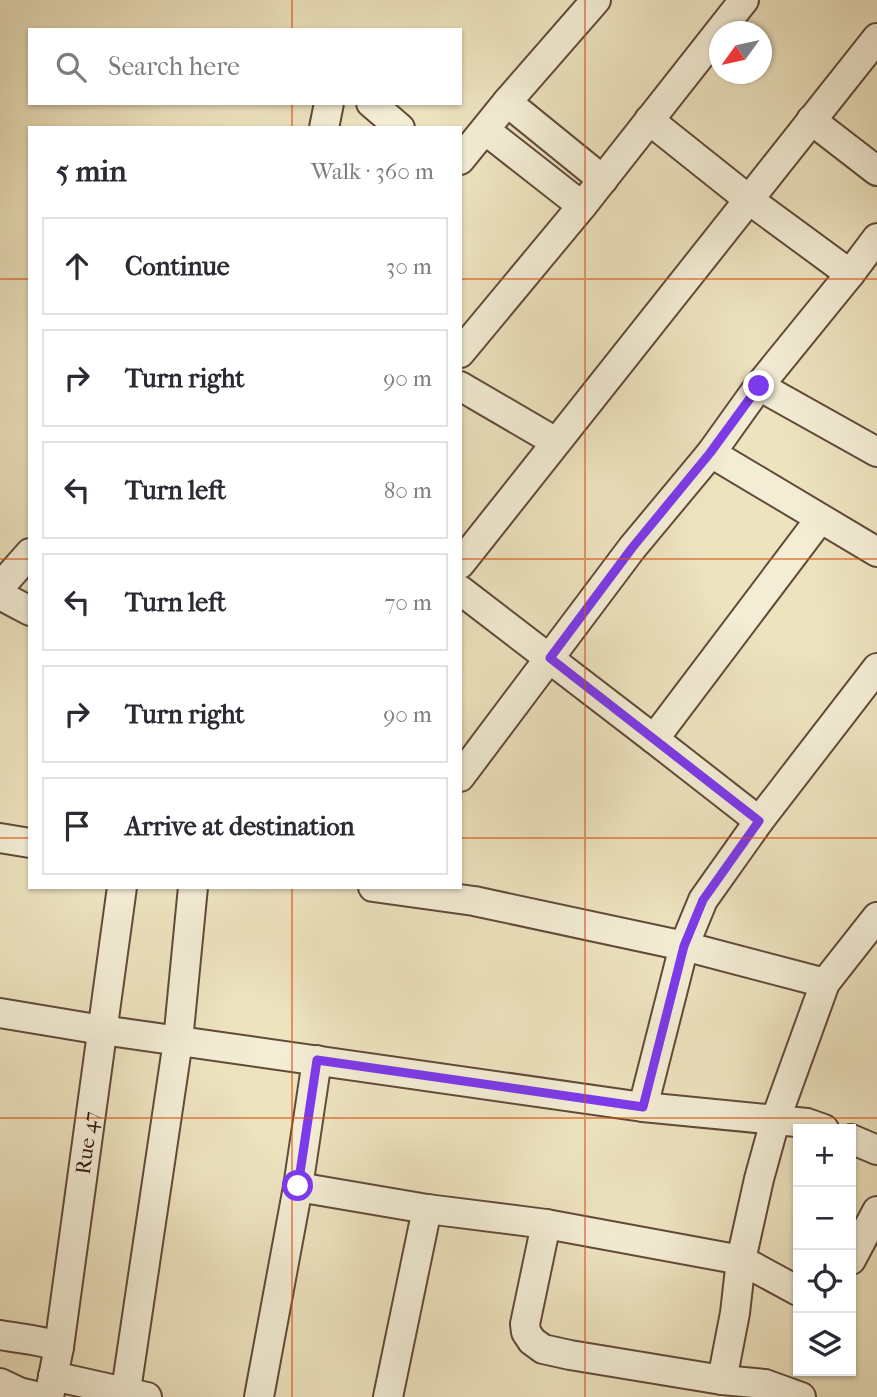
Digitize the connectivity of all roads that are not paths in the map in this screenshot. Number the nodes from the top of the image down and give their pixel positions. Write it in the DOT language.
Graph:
graph roads {
  1 [pos="596,0"];
  2 [pos="744,0"];
  3 [pos="877,38"];
  4 [pos="507,102"];
  5 [pos="328,105"];
  6 [pos="373,105"];
  7 [pos="649,120"];
  8 [pos="811,120"];
  9 [pos="324,126"];
  10 [pos="398,126"];
  11 [pos="485,130"];
  12 [pos="462,158"];
  13 [pos="877,171"];
  14 [pos="603,180"];
  15 [pos="748,199"];
  16 [pos="582,206"];
  17 [pos="877,239"];
  18 [pos="850,274"];
  19 [pos="462,351"];
  20 [pos="759,386"];
  21 [pos="462,387"];
  22 [pos="556,442"];
  23 [pos="877,452"];
  24 [pos="710,453"];
  25 [pos="820,519"];
  26 [pos="877,552"];
  27 [pos="28,554"];
  28 [pos="462,561"];
  29 [pos="0,587"];
  30 [pos="462,592"];
  31 [pos="0,595"];
  32 [pos="28,610"];
  33 [pos="550,658"];
  34 [pos="877,668"];
  35 [pos="654,739"];
  36 [pos="462,774"];
  37 [pos="759,821"];
  38 [pos="0,838"];
  39 [pos="28,843"];
  40 [pos="122,889"];
  41 [pos="193,889"];
  42 [pos="390,889"];
  43 [pos="877,917"];
  44 [pos="684,946"];
  45 [pos="825,983"];
  46 [pos="0,1013"];
  47 [pos="102,1030"];
  48 [pos="178,1041"];
  49 [pos="317,1060"];
  50 [pos="643,1107"];
  51 [pos="775,1121"];
  52 [pos="807,1124"];
  53 [pos="856,1141"];
  54 [pos="877,1150"];
  55 [pos="298,1186"];
  56 [pos="428,1209"];
  57 [pos="877,1211"];
  58 [pos="546,1224"];
  59 [pos="856,1251"];
  60 [pos="741,1260"];
  61 [pos="793,1288"];
  62 [pos="0,1335"];
  63 [pos="59,1347"];
  64 [pos="722,1380"];
  65 [pos="0,1383"];
  66 [pos="47,1390"];
  67 [pos="133,1396"];
  68 [pos="259,1397"];
  69 [pos="388,1397"];
  70 [pos="801,1397"];
  1 -- 4 [label="street"];
  2 -- 7 [label="street"];
  3 -- 8 [label="street"];
  4 -- 11 [label="street"];
  4 -- 14 [label="street"];
  5 -- 9 [label="street"];
  6 -- 10 [label="street"];
  7 -- 14 [label="street"];
  7 -- 15 [label="street"];
  8 -- 13 [label="street"];
  8 -- 15 [label="street"];
  11 -- 12 [label="street"];
  11 -- 16 [label="street"];
  14 -- 16 [label="street"];
  15 -- 18 [label="street"];
  15 -- 22 [label="street"];
  16 -- 19 [label="street"];
  17 -- 18 [label="street"];
  18 -- 20 [label="street"];
  20 -- 23 [label="street"];
  20 -- 24 [label="street"];
  21 -- 22 [label="street"];
  22 -- 28 [label="street"];
  24 -- 25 [label="street"];
  24 -- 33 [label="street"];
  25 -- 26 [label="street"];
  25 -- 35 [label="street"];
  27 -- 29 [label="street"];
  30 -- 33 [label="street"];
  31 -- 32 [label="street"];
  33 -- 35 [label="street"];
  33 -- 36 [label="street"];
  34 -- 37 [label="street"];
  35 -- 37 [label="street"];
  37 -- 44 [label="street"];
  38 -- 39 [label="street"];
  40 -- 47 [label="street, Rue 47"];
  41 -- 48 [label="street"];
  42 -- 44 [label="street"];
  43 -- 45 [label="street"];
  44 -- 45 [label="street"];
  44 -- 50 [label="street"];
  45 -- 51 [label="street"];
  46 -- 47 [label="street"];
  47 -- 48 [label="street"];
  47 -- 63 [label="street, Rue 47"];
  48 -- 49 [label="street"];
  48 -- 67 [label="street"];
  49 -- 50 [label="street"];
  49 -- 55 [label="street"];
  50 -- 51 [label="street"];
  51 -- 52 [label="street"];
  51 -- 60 [label="street"];
  53 -- 54 [label="street"];
  55 -- 56 [label="street"];
  55 -- 68 [label="street"];
  56 -- 58 [label="street"];
  56 -- 69 [label="street"];
  57 -- 59 [label="street"];
  58 -- 60 [label="street"];
  58 -- 64 [label="street"];
  60 -- 61 [label="street"];
  60 -- 64 [label="street"];
  62 -- 63 [label="street"];
  63 -- 66 [label="street, Rue 47"];
  64 -- 70 [label="street"];
  65 -- 66 [label="street"];
  66 -- 67 [label="street"];
}
